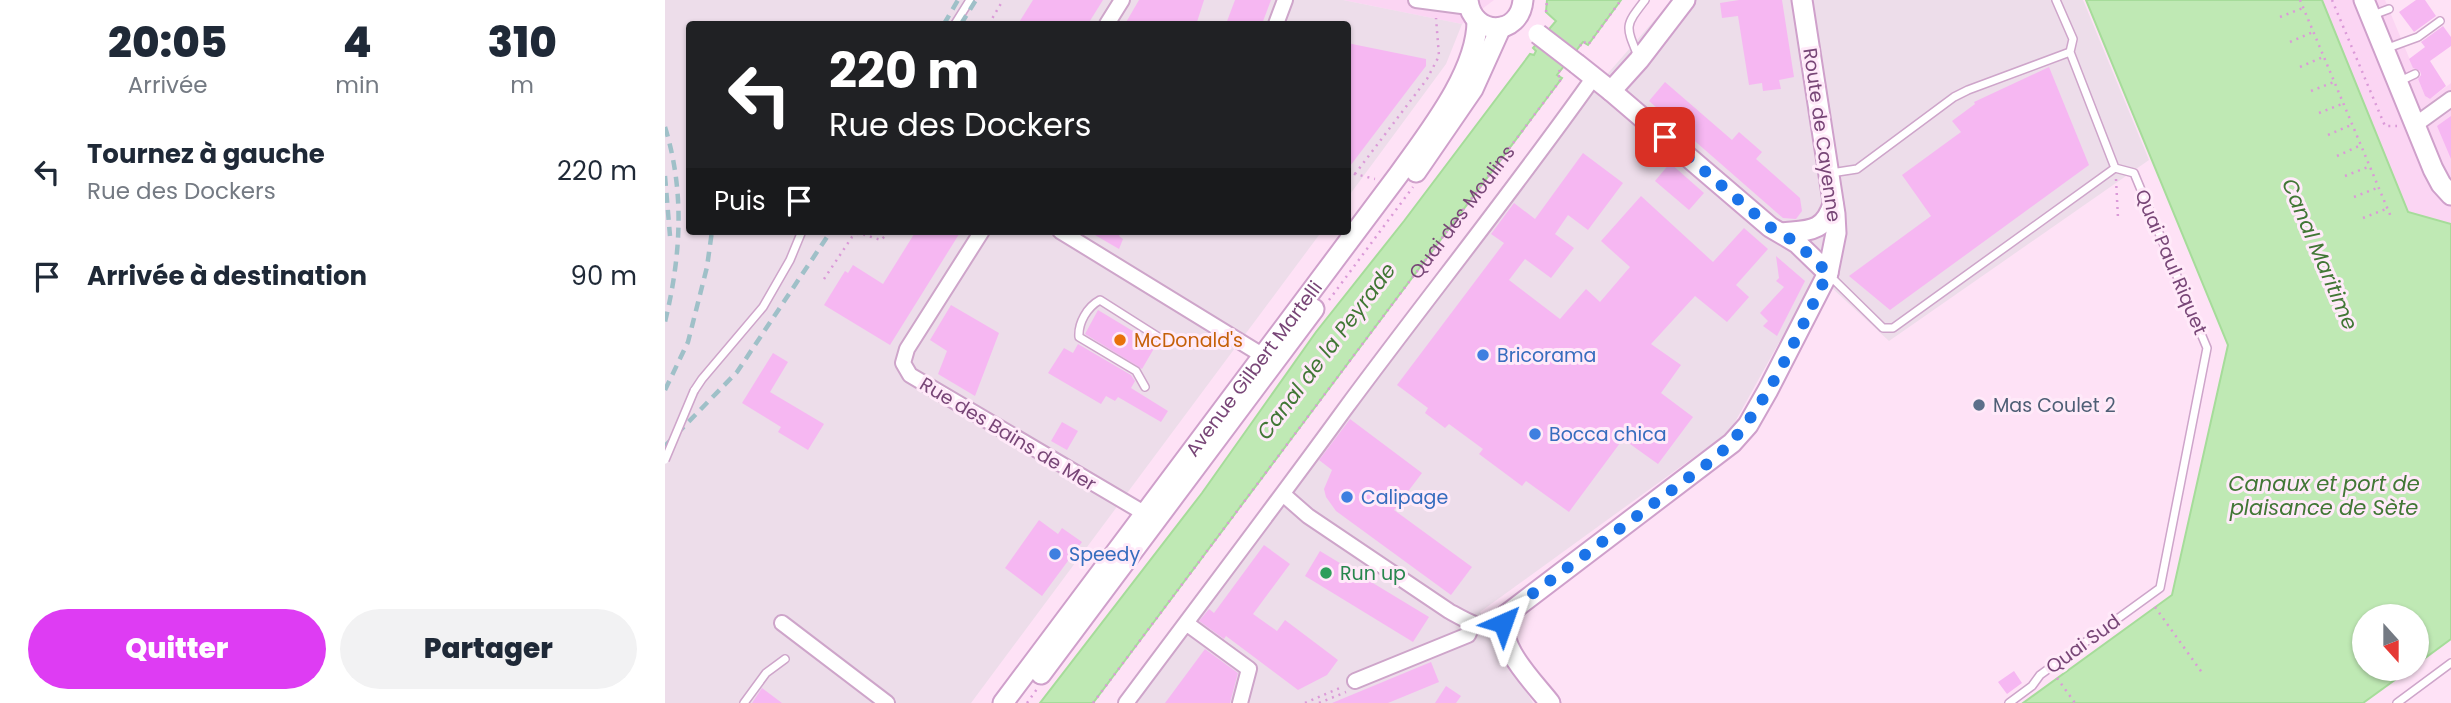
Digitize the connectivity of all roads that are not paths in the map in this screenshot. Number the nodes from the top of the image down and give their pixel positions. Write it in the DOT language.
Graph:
graph roads {
  1 [pos="970,0"];
  2 [pos="1122,0"];
  3 [pos="1285,0"];
  4 [pos="1416,0"];
  5 [pos="1437,0"];
  6 [pos="1645,0"];
  7 [pos="1685,0"];
  8 [pos="1802,0"];
  9 [pos="2056,0"];
  10 [pos="2367,8"];
  11 [pos="2389,9"];
  12 [pos="1471,10"];
  13 [pos="1513,15"];
  14 [pos="957,21"];
  15 [pos="1109,21"];
  16 [pos="1277,21"];
  17 [pos="2440,21"];
  18 [pos="2384,49"];
  19 [pos="2070,52"];
  20 [pos="1639,60"];
  21 [pos="1594,77"];
  22 [pos="1611,91"];
  23 [pos="2451,99"];
  24 [pos="2414,121"];
  25 [pos="2115,168"];
  26 [pos="1829,173"];
  27 [pos="2447,186"];
  28 [pos="1834,202"];
  29 [pos="1782,233"];
  30 [pos="800,235"];
  31 [pos="979,235"];
  32 [pos="1067,235"];
  33 [pos="1828,273"];
  34 [pos="1179,340"];
  35 [pos="1262,355"];
  36 [pos="1145,387"];
  37 [pos="665,460"];
  38 [pos="1284,495"];
  39 [pos="1144,513"];
  40 [pos="2160,588"];
  41 [pos="782,623"];
  42 [pos="1186,623"];
  43 [pos="1473,624"];
  44 [pos="1502,627"];
  45 [pos="785,659"];
  46 [pos="2451,663"];
  47 [pos="1355,681"];
  48 [pos="744,703"];
  49 [pos="887,703"];
  50 [pos="1003,703"];
  51 [pos="1019,703"];
  52 [pos="1126,703"];
  53 [pos="1240,703"];
  54 [pos="1550,703"];
  55 [pos="2009,703"];
  56 [pos="2397,703"];
  1 -- 14 [label="lane"];
  2 -- 15 [label="street"];
  3 -- 16 [label="street"];
  4 -- 5 [label="street"];
  5 -- 12 [label="street"];
  6 -- 20 [label="lane"];
  7 -- 20 [label="main road"];
  8 -- 26 [label="main road, Route de Cayenne"];
  9 -- 19 [label="lane"];
  10 -- 11 [label="lane"];
  10 -- 18 [label="main road"];
  12 -- 13 [label="main road"];
  12 -- 35 [label="main road, Avenue Gilbert Martelli"];
  13 -- 21 [label="main road, bridge"];
  13 -- 51 [label="main road, Avenue Gilbert Martelli"];
  17 -- 18 [label="lane"];
  18 -- 24 [label="main road"];
  19 -- 25 [label="lane"];
  19 -- 26 [label="lane"];
  20 -- 22 [label="main road"];
  21 -- 22 [label="main road"];
  21 -- 38 [label="street, Quai des Moulins"];
  22 -- 29 [label="main road"];
  23 -- 24 [label="street"];
  24 -- 27 [label="main road"];
  25 -- 33 [label="lane"];
  25 -- 40 [label="lane, Quai Paul Riquet"];
  26 -- 28 [label="main road, Route de Cayenne"];
  28 -- 29 [label="main road"];
  28 -- 33 [label="main road, Route de Cayenne"];
  29 -- 33 [label="main road"];
  30 -- 37 [label="lane, bridge"];
  31 -- 39 [label="street, Rue des Bains de Mer"];
  32 -- 35 [label="street"];
  33 -- 44 [label="main road, Route de Cayenne"];
  34 -- 36 [label="lane"];
  35 -- 39 [label="main road, Avenue Gilbert Martelli"];
  38 -- 42 [label="street, Quai des Moulins"];
  38 -- 43 [label="street"];
  39 -- 50 [label="main road, Avenue Gilbert Martelli"];
  40 -- 55 [label="lane, Quai Sud"];
  41 -- 49 [label="street"];
  42 -- 52 [label="street, Quai des Moulins"];
  42 -- 53 [label="street"];
  43 -- 44 [label="street"];
  43 -- 47 [label="street"];
  44 -- 54 [label="main road"];
  45 -- 48 [label="lane"];
  46 -- 56 [label="lane"];
}
